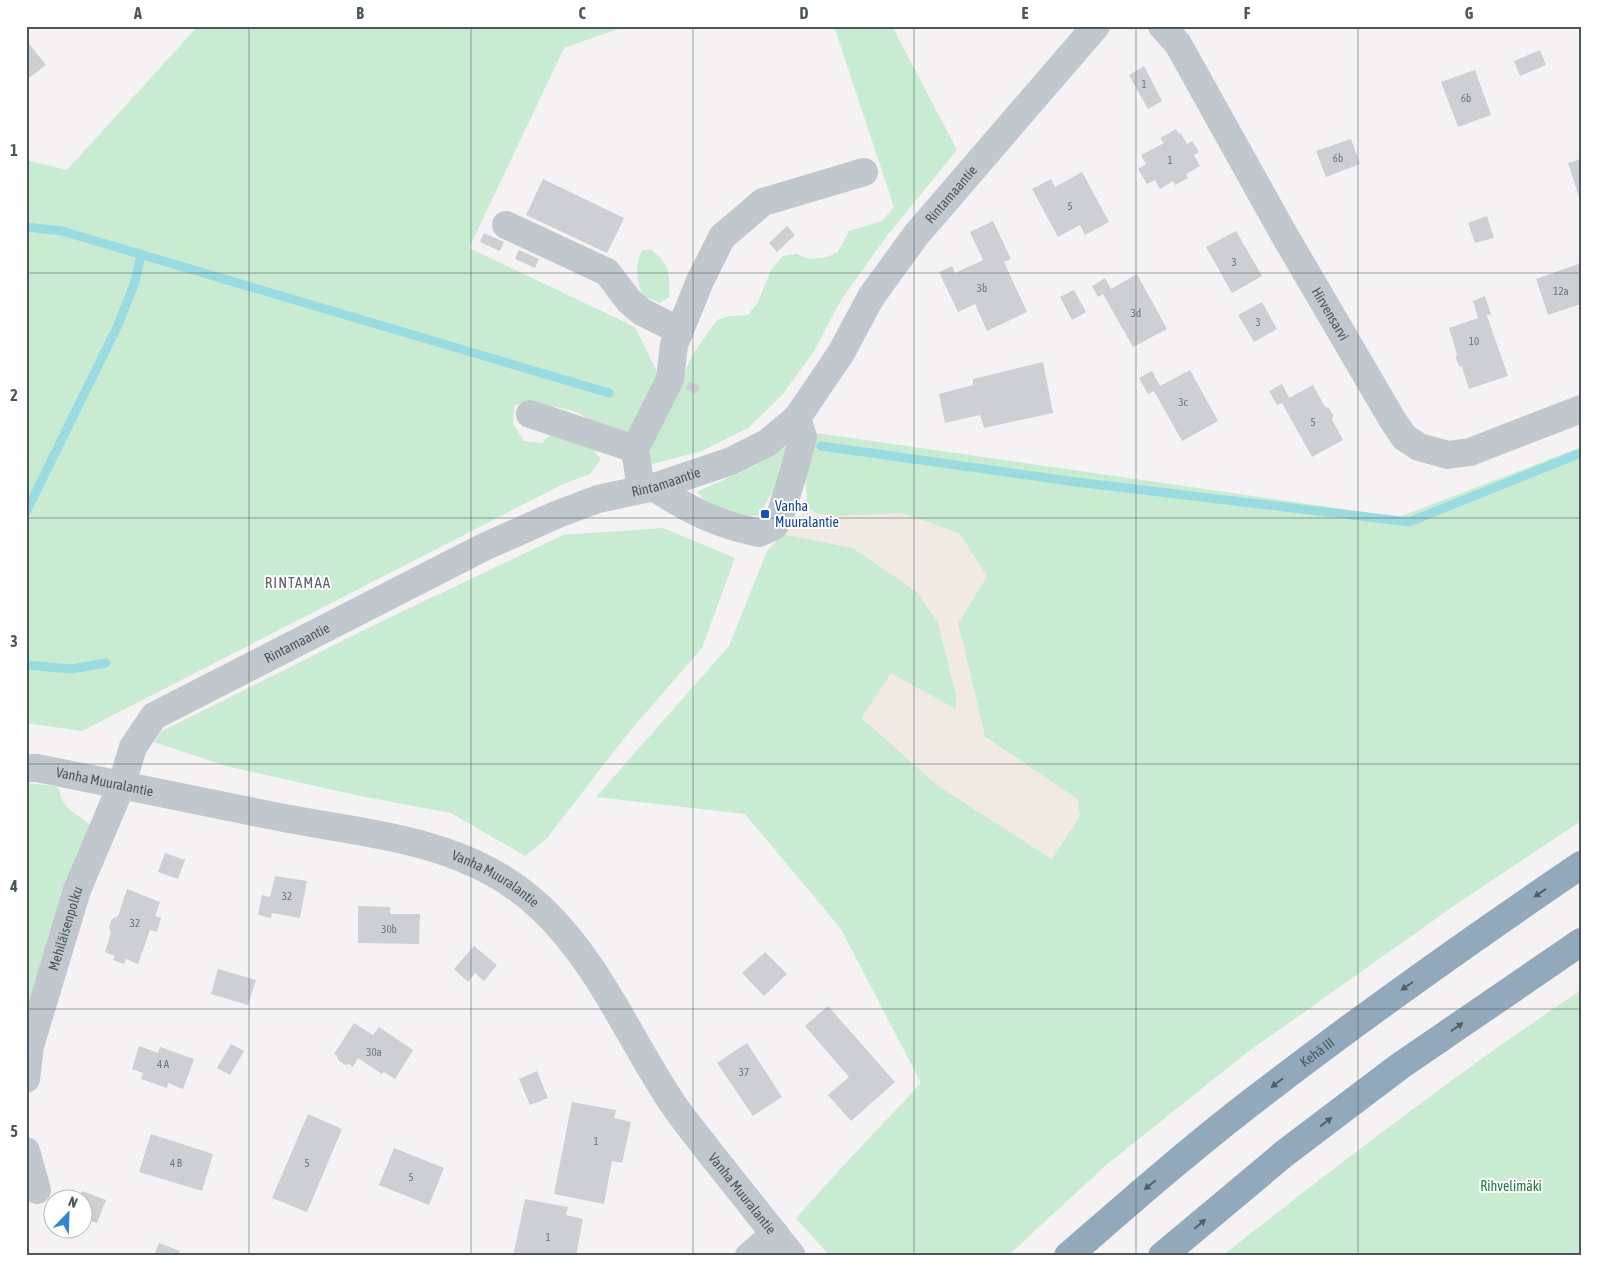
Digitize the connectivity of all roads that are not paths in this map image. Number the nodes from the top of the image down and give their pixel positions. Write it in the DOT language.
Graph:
graph roads {
  1 [pos="1096,26"];
  2 [pos="1162,26"];
  3 [pos="864,172"];
  4 [pos="506,225"];
  5 [pos="680,331"];
  6 [pos="1581,409"];
  7 [pos="530,414"];
  8 [pos="797,418"];
  9 [pos="635,449"];
  10 [pos="648,488"];
  11 [pos="26,768"];
  12 [pos="122,784"];
  13 [pos="1581,866"];
  14 [pos="1581,942"];
  15 [pos="26,1079"];
  16 [pos="26,1151"];
  17 [pos="37,1190"];
  18 [pos="775,1234"];
  19 [pos="749,1256"];
  20 [pos="792,1256"];
  21 [pos="1068,1256"];
  22 [pos="1162,1256"];
  1 -- 8 [label="street, Rintamaantie"];
  2 -- 6 [label="street, Hirvensarvi"];
  3 -- 5 [label="street"];
  4 -- 5 [label="street"];
  5 -- 9 [label="street"];
  7 -- 9 [label="street"];
  8 -- 10 [label="street, Rintamaantie"];
  8 -- 10 [label="street"];
  9 -- 10 [label="street"];
  10 -- 12 [label="street, Rintamaantie"];
  11 -- 12 [label="street, Vanha Muuralantie"];
  12 -- 15 [label="street, Mehiläisenpolku"];
  12 -- 18 [label="street, Vanha Muuralantie"];
  13 -- 21 [label="highway, Kehä III, one-way"];
  22 -- 14 [label="highway, one-way"];
  16 -- 17 [label="street"];
  18 -- 19 [label="street"];
  18 -- 20 [label="street, Vanha Muuralantie"];
}
